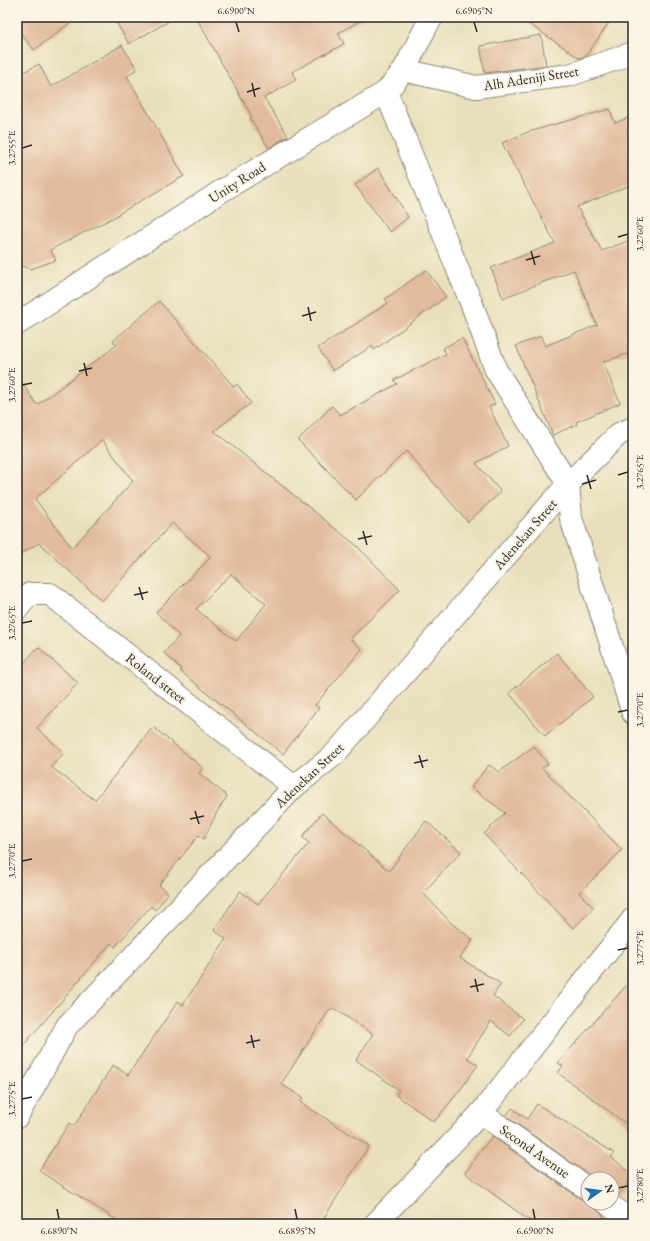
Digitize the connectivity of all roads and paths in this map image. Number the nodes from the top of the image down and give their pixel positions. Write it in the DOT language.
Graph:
graph roads {
  1 [pos="432,17"];
  2 [pos="633,53"];
  3 [pos="404,70"];
  4 [pos="386,92"];
  5 [pos="17,324"];
  6 [pos="633,428"];
  7 [pos="568,484"];
  8 [pos="17,609"];
  9 [pos="633,713"];
  10 [pos="294,787"];
  11 [pos="633,919"];
  12 [pos="481,1113"];
  13 [pos="17,1117"];
  14 [pos="580,1183"];
  15 [pos="619,1211"];
  16 [pos="633,1221"];
  17 [pos="375,1224"];
  1 -- 3 [label="street, Unity Road"];
  2 -- 3 [label="street, Alh Adeniji Street"];
  3 -- 4 [label="street, Unity Road"];
  4 -- 5 [label="street, Unity Road"];
  4 -- 7 [label="street"];
  6 -- 7 [label="street, Adenekan Street"];
  7 -- 9 [label="street"];
  7 -- 10 [label="street, Adenekan Street"];
  8 -- 10 [label="street, Roland street"];
  10 -- 13 [label="street, Adenekan Street"];
  11 -- 12 [label="street"];
  12 -- 14 [label="street, Second Avenue"];
  12 -- 17 [label="street"];
  15 -- 16 [label="street"];
}
